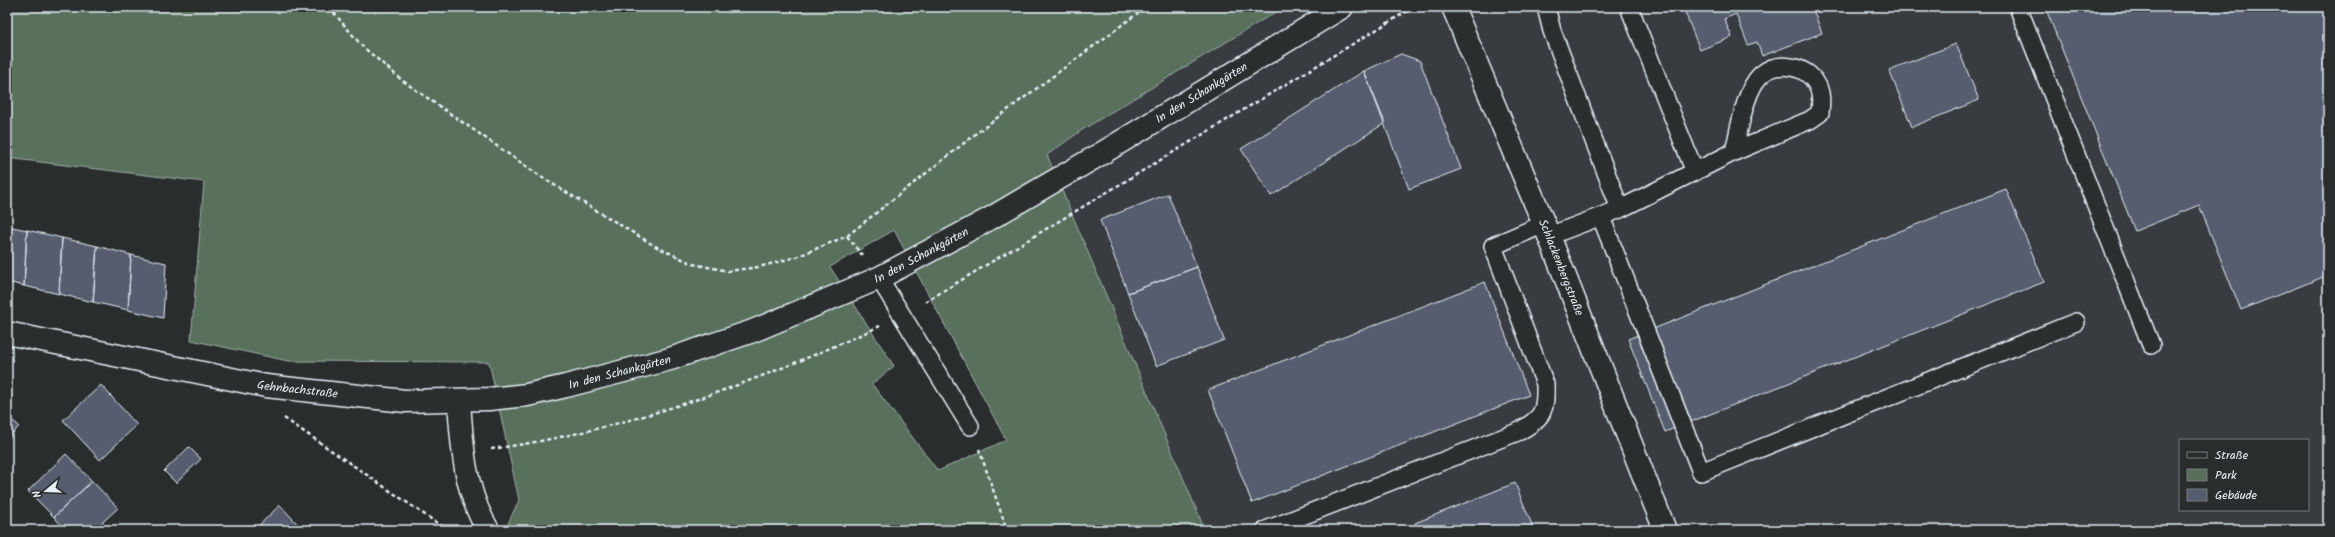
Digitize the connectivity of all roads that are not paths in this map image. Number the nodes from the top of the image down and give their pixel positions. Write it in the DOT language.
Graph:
graph roads {
  1 [pos="1342,7"];
  2 [pos="1453,7"];
  3 [pos="1546,7"];
  4 [pos="1629,7"];
  5 [pos="2018,7"];
  6 [pos="1734,152"];
  7 [pos="1695,172"];
  8 [pos="1620,210"];
  9 [pos="1601,217"];
  10 [pos="1547,230"];
  11 [pos="879,278"];
  12 [pos="2076,322"];
  13 [pos="7,332"];
  14 [pos="2151,346"];
  15 [pos="459,401"];
  16 [pos="970,426"];
  17 [pos="488,530"];
  18 [pos="1266,530"];
  19 [pos="1665,530"];
  1 -- 11 [label="street, In den Schankgärten"];
  2 -- 10 [label="street, Schlackenbergstraße"];
  3 -- 8 [label="lane"];
  4 -- 7 [label="lane"];
  5 -- 14 [label="lane"];
  6 -- 6 [label="lane"];
  6 -- 7 [label="lane"];
  7 -- 8 [label="lane"];
  8 -- 9 [label="lane"];
  9 -- 10 [label="lane"];
  9 -- 12 [label="lane"];
  10 -- 18 [label="lane"];
  10 -- 19 [label="street, Schlackenbergstraße"];
  11 -- 15 [label="street, In den Schankgärten"];
  11 -- 16 [label="lane"];
  13 -- 15 [label="street, Gehnbachstraße"];
  15 -- 17 [label="street"];
}
